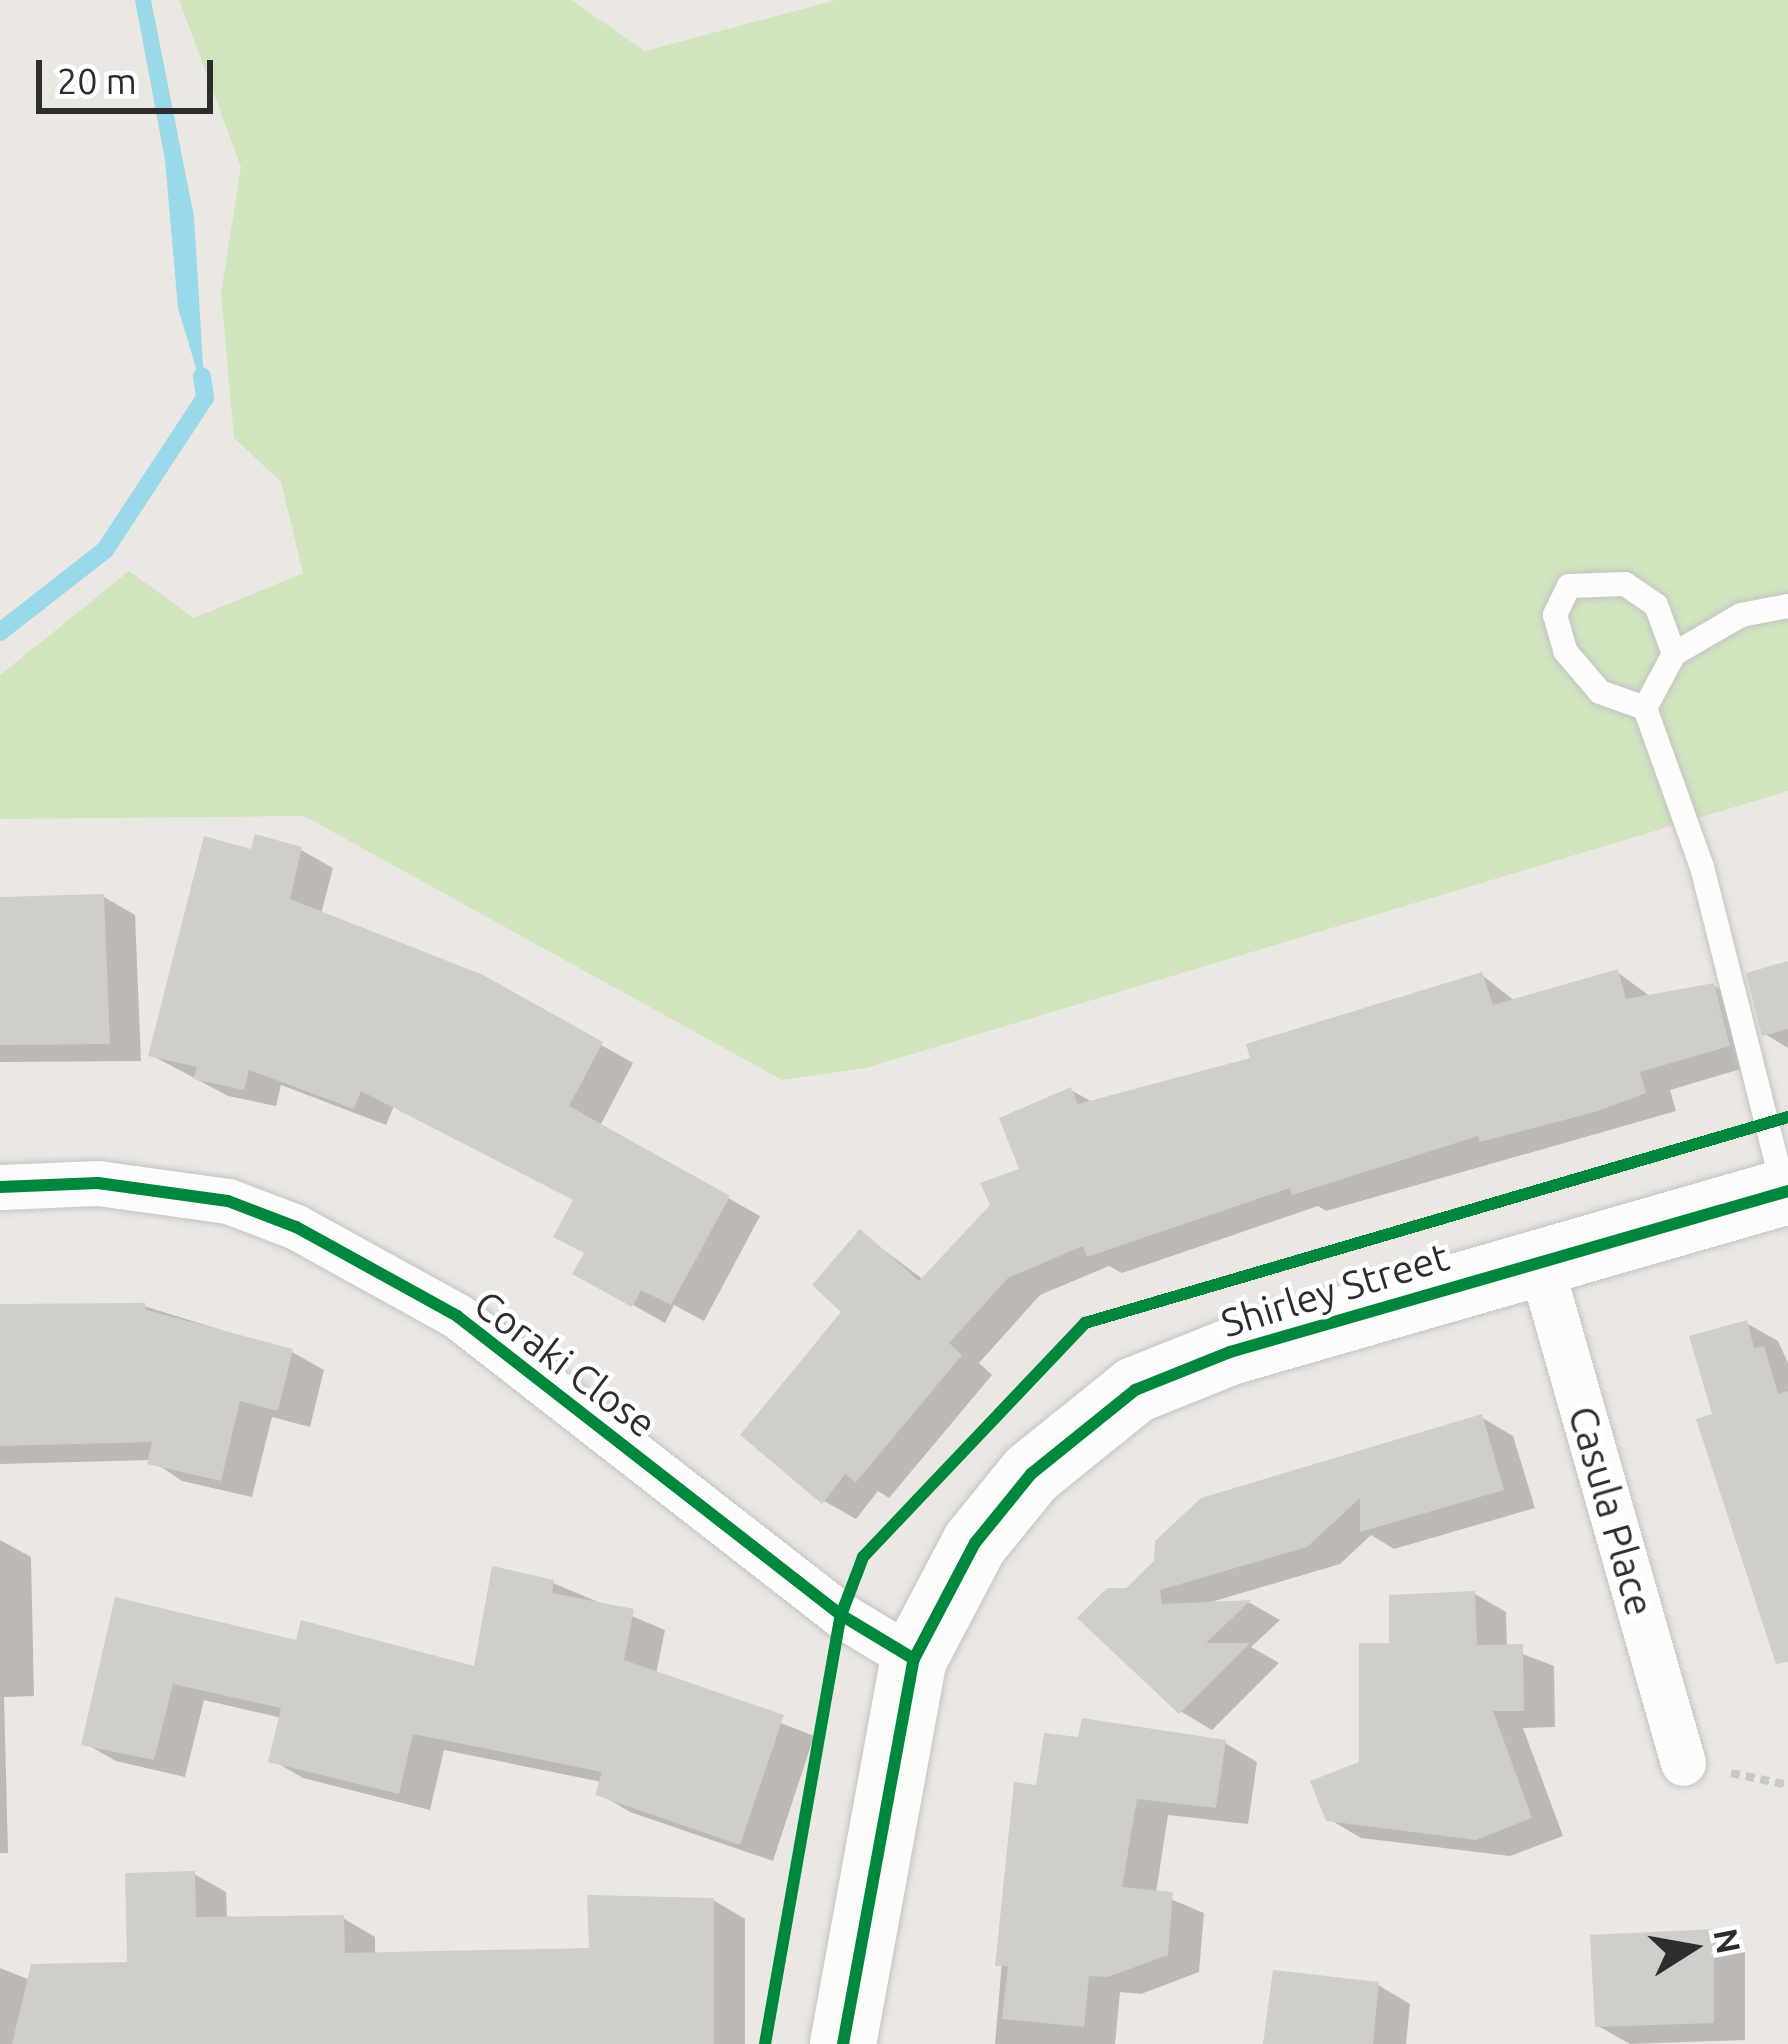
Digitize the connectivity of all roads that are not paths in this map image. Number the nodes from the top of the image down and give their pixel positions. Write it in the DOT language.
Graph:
graph roads {
  1 [pos="1788,605"];
  2 [pos="1674,654"];
  3 [pos="1645,708"];
  4 [pos="0,1187"];
  5 [pos="1786,1192"];
  6 [pos="1539,1259"];
  7 [pos="914,1659"];
  8 [pos="1682,1762"];
  9 [pos="843,2044"];
  1 -- 2 [label="lane"];
  2 -- 3 [label="lane"];
  2 -- 3 [label="lane"];
  3 -- 5 [label="lane"];
  4 -- 7 [label="street, Coraki Close"];
  5 -- 6 [label="street, Shirley Street"];
  6 -- 7 [label="street, Shirley Street"];
  6 -- 8 [label="street, Casula Place"];
  7 -- 9 [label="street, Shirley Street"];
}
